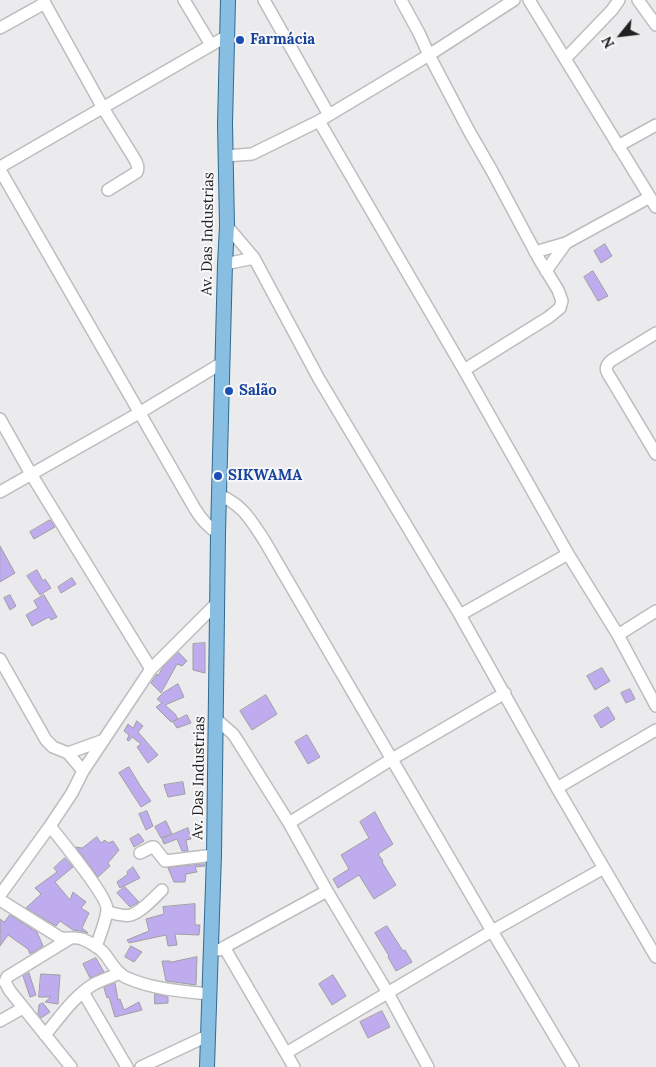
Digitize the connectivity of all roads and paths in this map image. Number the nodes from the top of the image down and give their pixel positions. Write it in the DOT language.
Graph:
graph roads {
  1 [pos="184,0"];
  2 [pos="228,0"];
  3 [pos="264,0"];
  4 [pos="401,0"];
  5 [pos="514,0"];
  6 [pos="528,0"];
  7 [pos="619,0"];
  8 [pos="638,0"];
  9 [pos="44,2"];
  10 [pos="656,24"];
  11 [pos="0,28"];
  12 [pos="227,36"];
  13 [pos="211,45"];
  14 [pos="429,55"];
  15 [pos="565,59"];
  16 [pos="102,108"];
  17 [pos="330,115"];
  18 [pos="319,121"];
  19 [pos="656,125"];
  20 [pos="618,146"];
  21 [pos="225,156"];
  22 [pos="0,168"];
  23 [pos="108,190"];
  24 [pos="650,197"];
  25 [pos="656,207"];
  26 [pos="227,226"];
  27 [pos="566,243"];
  28 [pos="535,252"];
  29 [pos="254,258"];
  30 [pos="225,264"];
  31 [pos="546,271"];
  32 [pos="656,333"];
  33 [pos="222,363"];
  34 [pos="464,370"];
  35 [pos="139,412"];
  36 [pos="0,419"];
  37 [pos="656,454"];
  38 [pos="31,474"];
  39 [pos="0,492"];
  40 [pos="219,492"];
  41 [pos="218,533"];
  42 [pos="568,554"];
  43 [pos="218,603"];
  44 [pos="656,611"];
  45 [pos="460,615"];
  46 [pos="618,635"];
  47 [pos="0,659"];
  48 [pos="151,670"];
  49 [pos="505,693"];
  50 [pos="656,706"];
  51 [pos="216,719"];
  52 [pos="656,730"];
  53 [pos="104,740"];
  54 [pos="68,753"];
  55 [pos="392,759"];
  56 [pos="83,771"];
  57 [pos="557,788"];
  58 [pos="289,823"];
  59 [pos="50,826"];
  60 [pos="140,853"];
  61 [pos="214,855"];
  62 [pos="604,868"];
  63 [pos="162,890"];
  64 [pos="327,891"];
  65 [pos="0,895"];
  66 [pos="0,900"];
  67 [pos="107,912"];
  68 [pos="492,931"];
  69 [pos="69,938"];
  70 [pos="96,947"];
  71 [pos="224,948"];
  72 [pos="210,953"];
  73 [pos="656,957"];
  74 [pos="120,973"];
  75 [pos="83,992"];
  76 [pos="388,993"];
  77 [pos="208,994"];
  78 [pos="24,1008"];
  79 [pos="0,1021"];
  80 [pos="45,1035"];
  81 [pos="208,1036"];
  82 [pos="286,1053"];
  83 [pos="71,1067"];
  84 [pos="127,1067"];
  85 [pos="141,1067"];
  86 [pos="207,1067"];
  87 [pos="294,1067"];
  88 [pos="428,1067"];
  89 [pos="573,1067"];
  1 -- 13 [label="street"];
  2 -- 12 [label="main road, Av. Das Industrias"];
  3 -- 17 [label="street"];
  4 -- 14 [label="street"];
  5 -- 14 [label="street"];
  6 -- 15 [label="street"];
  7 -- 15 [label="street"];
  8 -- 10 [label="street"];
  9 -- 11 [label="street"];
  9 -- 16 [label="street"];
  12 -- 13 [label="street"];
  12 -- 21 [label="main road, Av. Das Industrias"];
  13 -- 16 [label="street"];
  14 -- 17 [label="street"];
  14 -- 28 [label="street"];
  15 -- 20 [label="street"];
  16 -- 22 [label="street"];
  16 -- 23 [label="street"];
  17 -- 18 [label="street"];
  18 -- 21 [label="street"];
  18 -- 34 [label="street"];
  19 -- 20 [label="street"];
  20 -- 24 [label="street"];
  21 -- 26 [label="main road, Av. Das Industrias"];
  22 -- 35 [label="street"];
  24 -- 25 [label="street"];
  24 -- 27 [label="street"];
  26 -- 29 [label="street"];
  26 -- 30 [label="main road, Av. Das Industrias"];
  27 -- 28 [label="street"];
  27 -- 31 [label="street"];
  28 -- 31 [label="street"];
  29 -- 30 [label="street"];
  29 -- 45 [label="street"];
  30 -- 33 [label="main road, Av. Das Industrias"];
  31 -- 34 [label="street"];
  32 -- 37 [label="street"];
  33 -- 35 [label="street"];
  33 -- 40 [label="main road, Av. Das Industrias"];
  34 -- 42 [label="street"];
  35 -- 38 [label="street"];
  35 -- 41 [label="street"];
  36 -- 38 [label="street"];
  38 -- 39 [label="street"];
  38 -- 48 [label="street"];
  40 -- 41 [label="main road, Av. Das Industrias"];
  40 -- 55 [label="street"];
  41 -- 43 [label="main road, Av. Das Industrias"];
  42 -- 45 [label="street"];
  42 -- 46 [label="street"];
  43 -- 48 [label="street"];
  43 -- 51 [label="main road, Av. Das Industrias"];
  44 -- 46 [label="street"];
  45 -- 49 [label="street"];
  46 -- 50 [label="street"];
  47 -- 54 [label="street"];
  48 -- 53 [label="street"];
  49 -- 55 [label="street"];
  49 -- 57 [label="street"];
  51 -- 58 [label="street"];
  51 -- 61 [label="main road, Av. Das Industrias"];
  52 -- 57 [label="street"];
  53 -- 54 [label="street"];
  53 -- 56 [label="street"];
  54 -- 56 [label="street"];
  55 -- 58 [label="street"];
  55 -- 68 [label="street"];
  56 -- 59 [label="street"];
  57 -- 62 [label="street"];
  58 -- 64 [label="street"];
  59 -- 65 [label="street"];
  59 -- 67 [label="street"];
  60 -- 61 [label="street"];
  61 -- 72 [label="main road, Av. Das Industrias"];
  62 -- 68 [label="street"];
  62 -- 73 [label="street"];
  63 -- 67 [label="street"];
  64 -- 71 [label="street"];
  64 -- 76 [label="street"];
  66 -- 69 [label="street"];
  67 -- 70 [label="street"];
  68 -- 76 [label="street"];
  68 -- 89 [label="street"];
  69 -- 70 [label="street"];
  69 -- 78 [label="street"];
  70 -- 74 [label="street"];
  71 -- 72 [label="street"];
  71 -- 82 [label="street"];
  72 -- 77 [label="main road, Av. Das Industrias"];
  74 -- 75 [label="street"];
  74 -- 77 [label="street"];
  75 -- 80 [label="street"];
  75 -- 84 [label="street"];
  76 -- 82 [label="street"];
  76 -- 88 [label="street"];
  77 -- 81 [label="main road, Av. Das Industrias"];
  78 -- 79 [label="street"];
  78 -- 80 [label="street"];
  80 -- 83 [label="street"];
  81 -- 85 [label="street"];
  81 -- 86 [label="main road, Av. Das Industrias"];
  82 -- 87 [label="street"];
}
